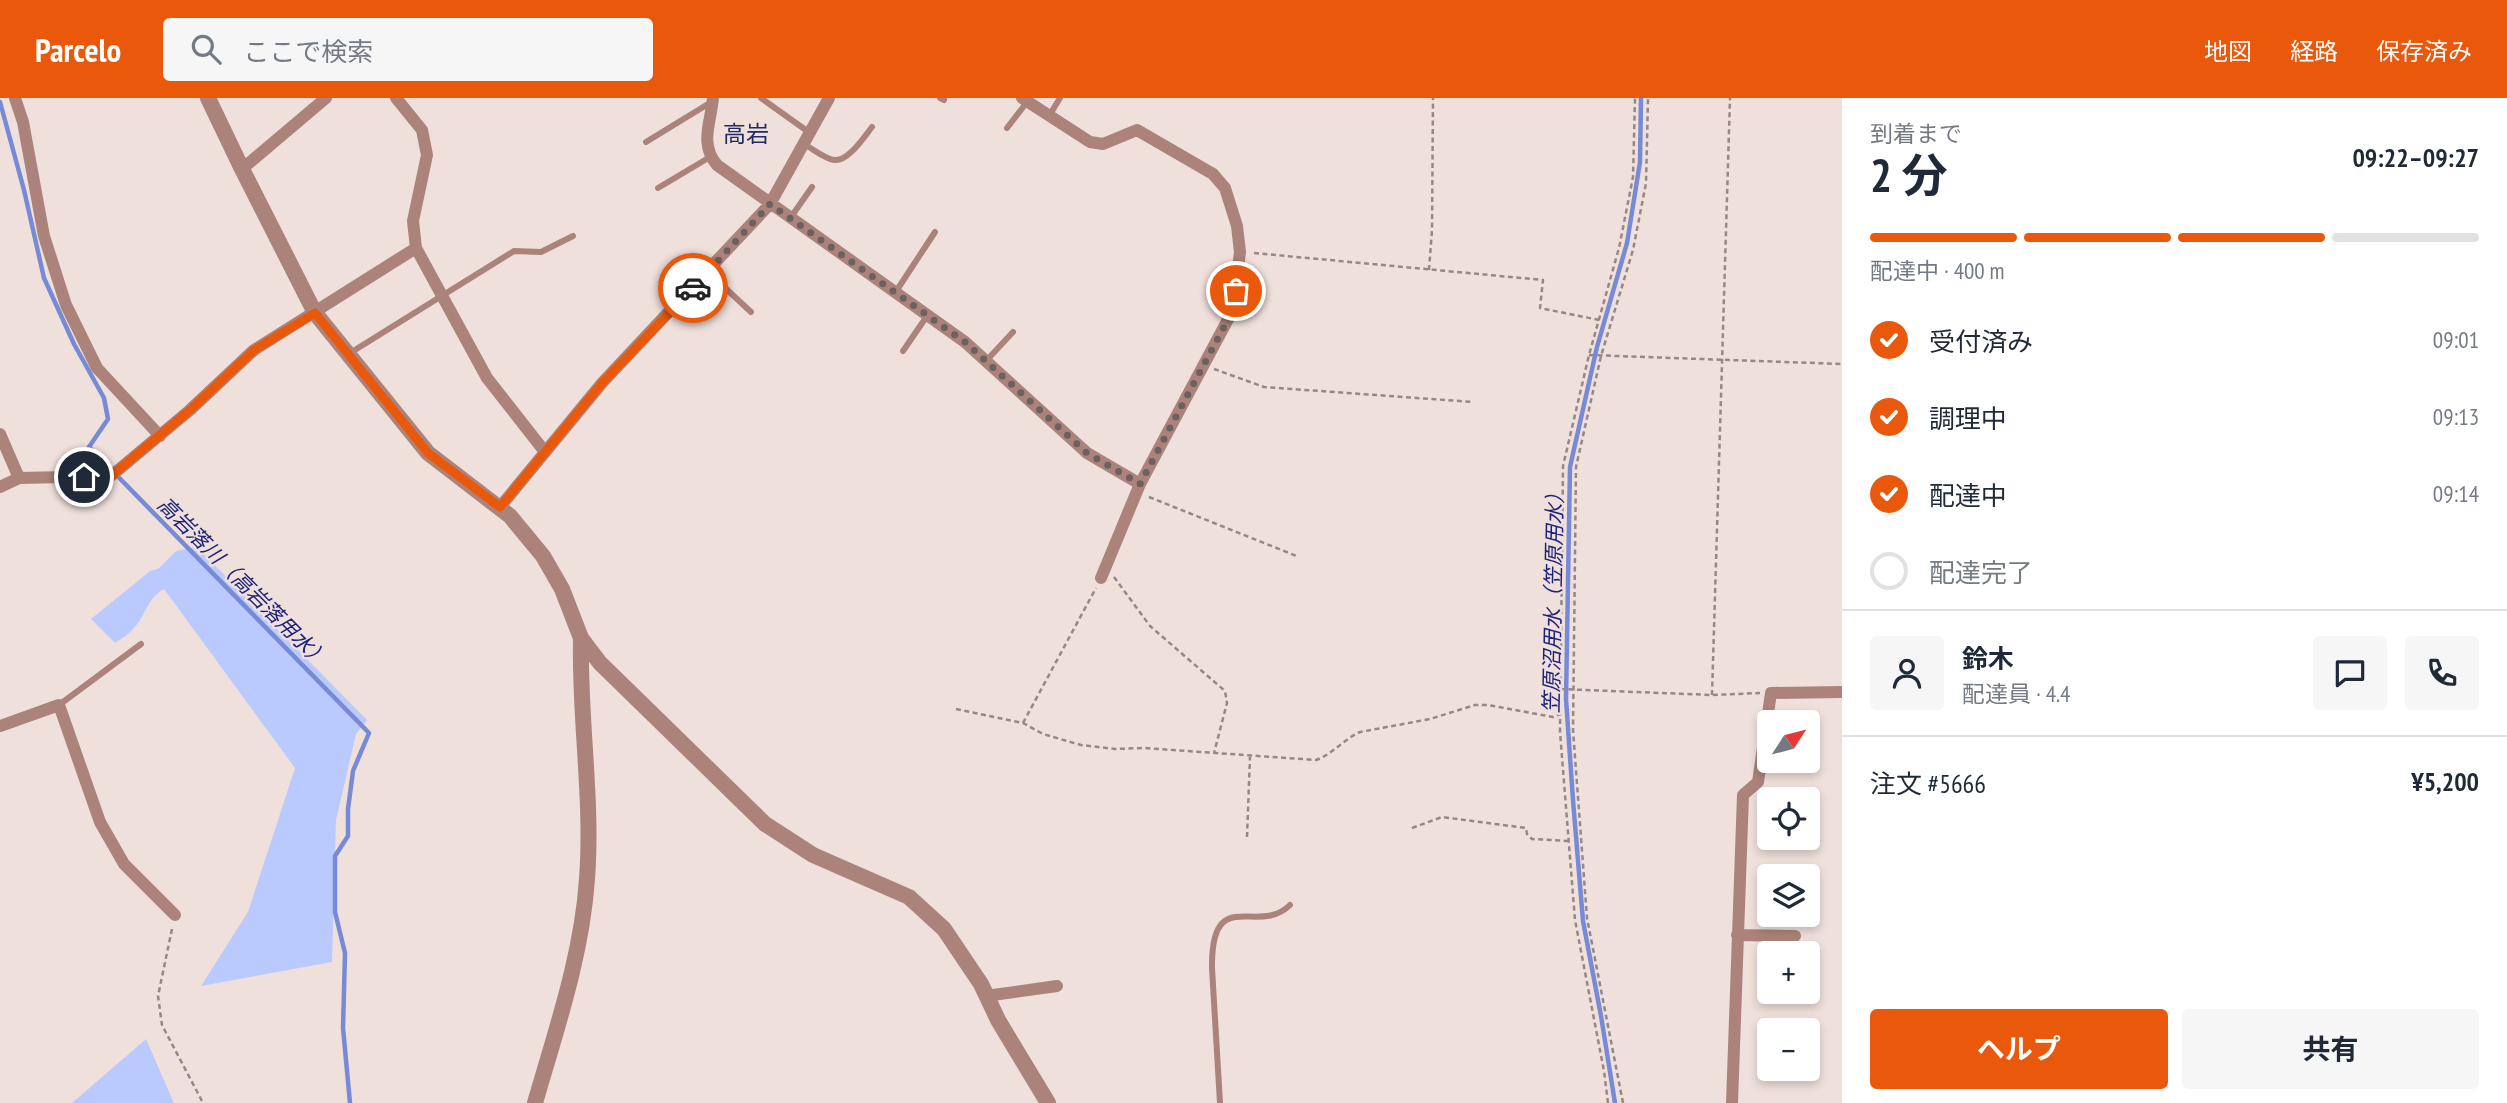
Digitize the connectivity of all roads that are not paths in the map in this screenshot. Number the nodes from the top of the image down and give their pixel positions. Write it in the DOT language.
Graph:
graph roads {
  1 [pos="15,98"];
  2 [pos="208,98"];
  3 [pos="326,98"];
  4 [pos="396,98"];
  5 [pos="761,98"];
  6 [pos="830,98"];
  7 [pos="1060,98"];
  8 [pos="713,100"];
  9 [pos="1025,100"];
  10 [pos="1049,116"];
  11 [pos="872,127"];
  12 [pos="1007,128"];
  13 [pos="807,138"];
  14 [pos="646,142"];
  15 [pos="709,157"];
  16 [pos="242,169"];
  17 [pos="812,187"];
  18 [pos="658,188"];
  19 [pos="770,204"];
  20 [pos="791,219"];
  21 [pos="935,232"];
  22 [pos="573,236"];
  23 [pos="416,248"];
  24 [pos="708,272"];
  25 [pos="895,293"];
  26 [pos="441,295"];
  27 [pos="751,312"];
  28 [pos="315,313"];
  29 [pos="927,316"];
  30 [pos="1013,332"];
  31 [pos="903,351"];
  32 [pos="348,354"];
  33 [pos="986,361"];
  34 [pos="0,434"];
  35 [pos="160,436"];
  36 [pos="545,453"];
  37 [pos="19,478"];
  38 [pos="0,487"];
  39 [pos="1139,488"];
  40 [pos="500,507"];
  41 [pos="1103,573"];
  42 [pos="581,638"];
  43 [pos="141,645"];
  44 [pos="1842,692"];
  45 [pos="59,705"];
  46 [pos="0,726"];
  47 [pos="1290,905"];
  48 [pos="175,915"];
  49 [pos="1737,935"];
  50 [pos="1795,936"];
  51 [pos="1057,986"];
  52 [pos="986,996"];
  53 [pos="535,1103"];
  54 [pos="1048,1103"];
  55 [pos="1220,1103"];
  56 [pos="1732,1103"];
  1 -- 35 [label="street"];
  2 -- 16 [label="street"];
  3 -- 16 [label="street"];
  4 -- 23 [label="street"];
  5 -- 13 [label="lane"];
  6 -- 13 [label="street"];
  7 -- 10 [label="lane"];
  8 -- 14 [label="lane"];
  8 -- 15 [label="street"];
  9 -- 10 [label="street"];
  9 -- 12 [label="lane"];
  10 -- 39 [label="street"];
  11 -- 13 [label="lane"];
  13 -- 19 [label="street"];
  15 -- 18 [label="lane"];
  15 -- 19 [label="street"];
  16 -- 28 [label="street"];
  17 -- 20 [label="lane"];
  19 -- 20 [label="street"];
  19 -- 24 [label="street"];
  20 -- 25 [label="street"];
  21 -- 25 [label="lane"];
  22 -- 26 [label="lane"];
  23 -- 26 [label="street"];
  23 -- 28 [label="street"];
  24 -- 27 [label="lane"];
  24 -- 36 [label="street"];
  25 -- 29 [label="street"];
  26 -- 32 [label="lane"];
  26 -- 36 [label="street"];
  28 -- 32 [label="street"];
  28 -- 35 [label="street"];
  29 -- 31 [label="lane"];
  29 -- 33 [label="street"];
  30 -- 33 [label="lane"];
  32 -- 40 [label="street"];
  33 -- 39 [label="street"];
  34 -- 37 [label="street"];
  35 -- 37 [label="street"];
  36 -- 40 [label="street"];
  37 -- 38 [label="street"];
  39 -- 41 [label="street"];
  40 -- 42 [label="street"];
  42 -- 52 [label="street"];
  42 -- 53 [label="street"];
  43 -- 45 [label="lane"];
  44 -- 49 [label="street"];
  45 -- 46 [label="street"];
  45 -- 48 [label="street"];
  47 -- 55 [label="lane"];
  49 -- 50 [label="street"];
  49 -- 56 [label="street"];
  51 -- 52 [label="street"];
  52 -- 54 [label="street"];
}
